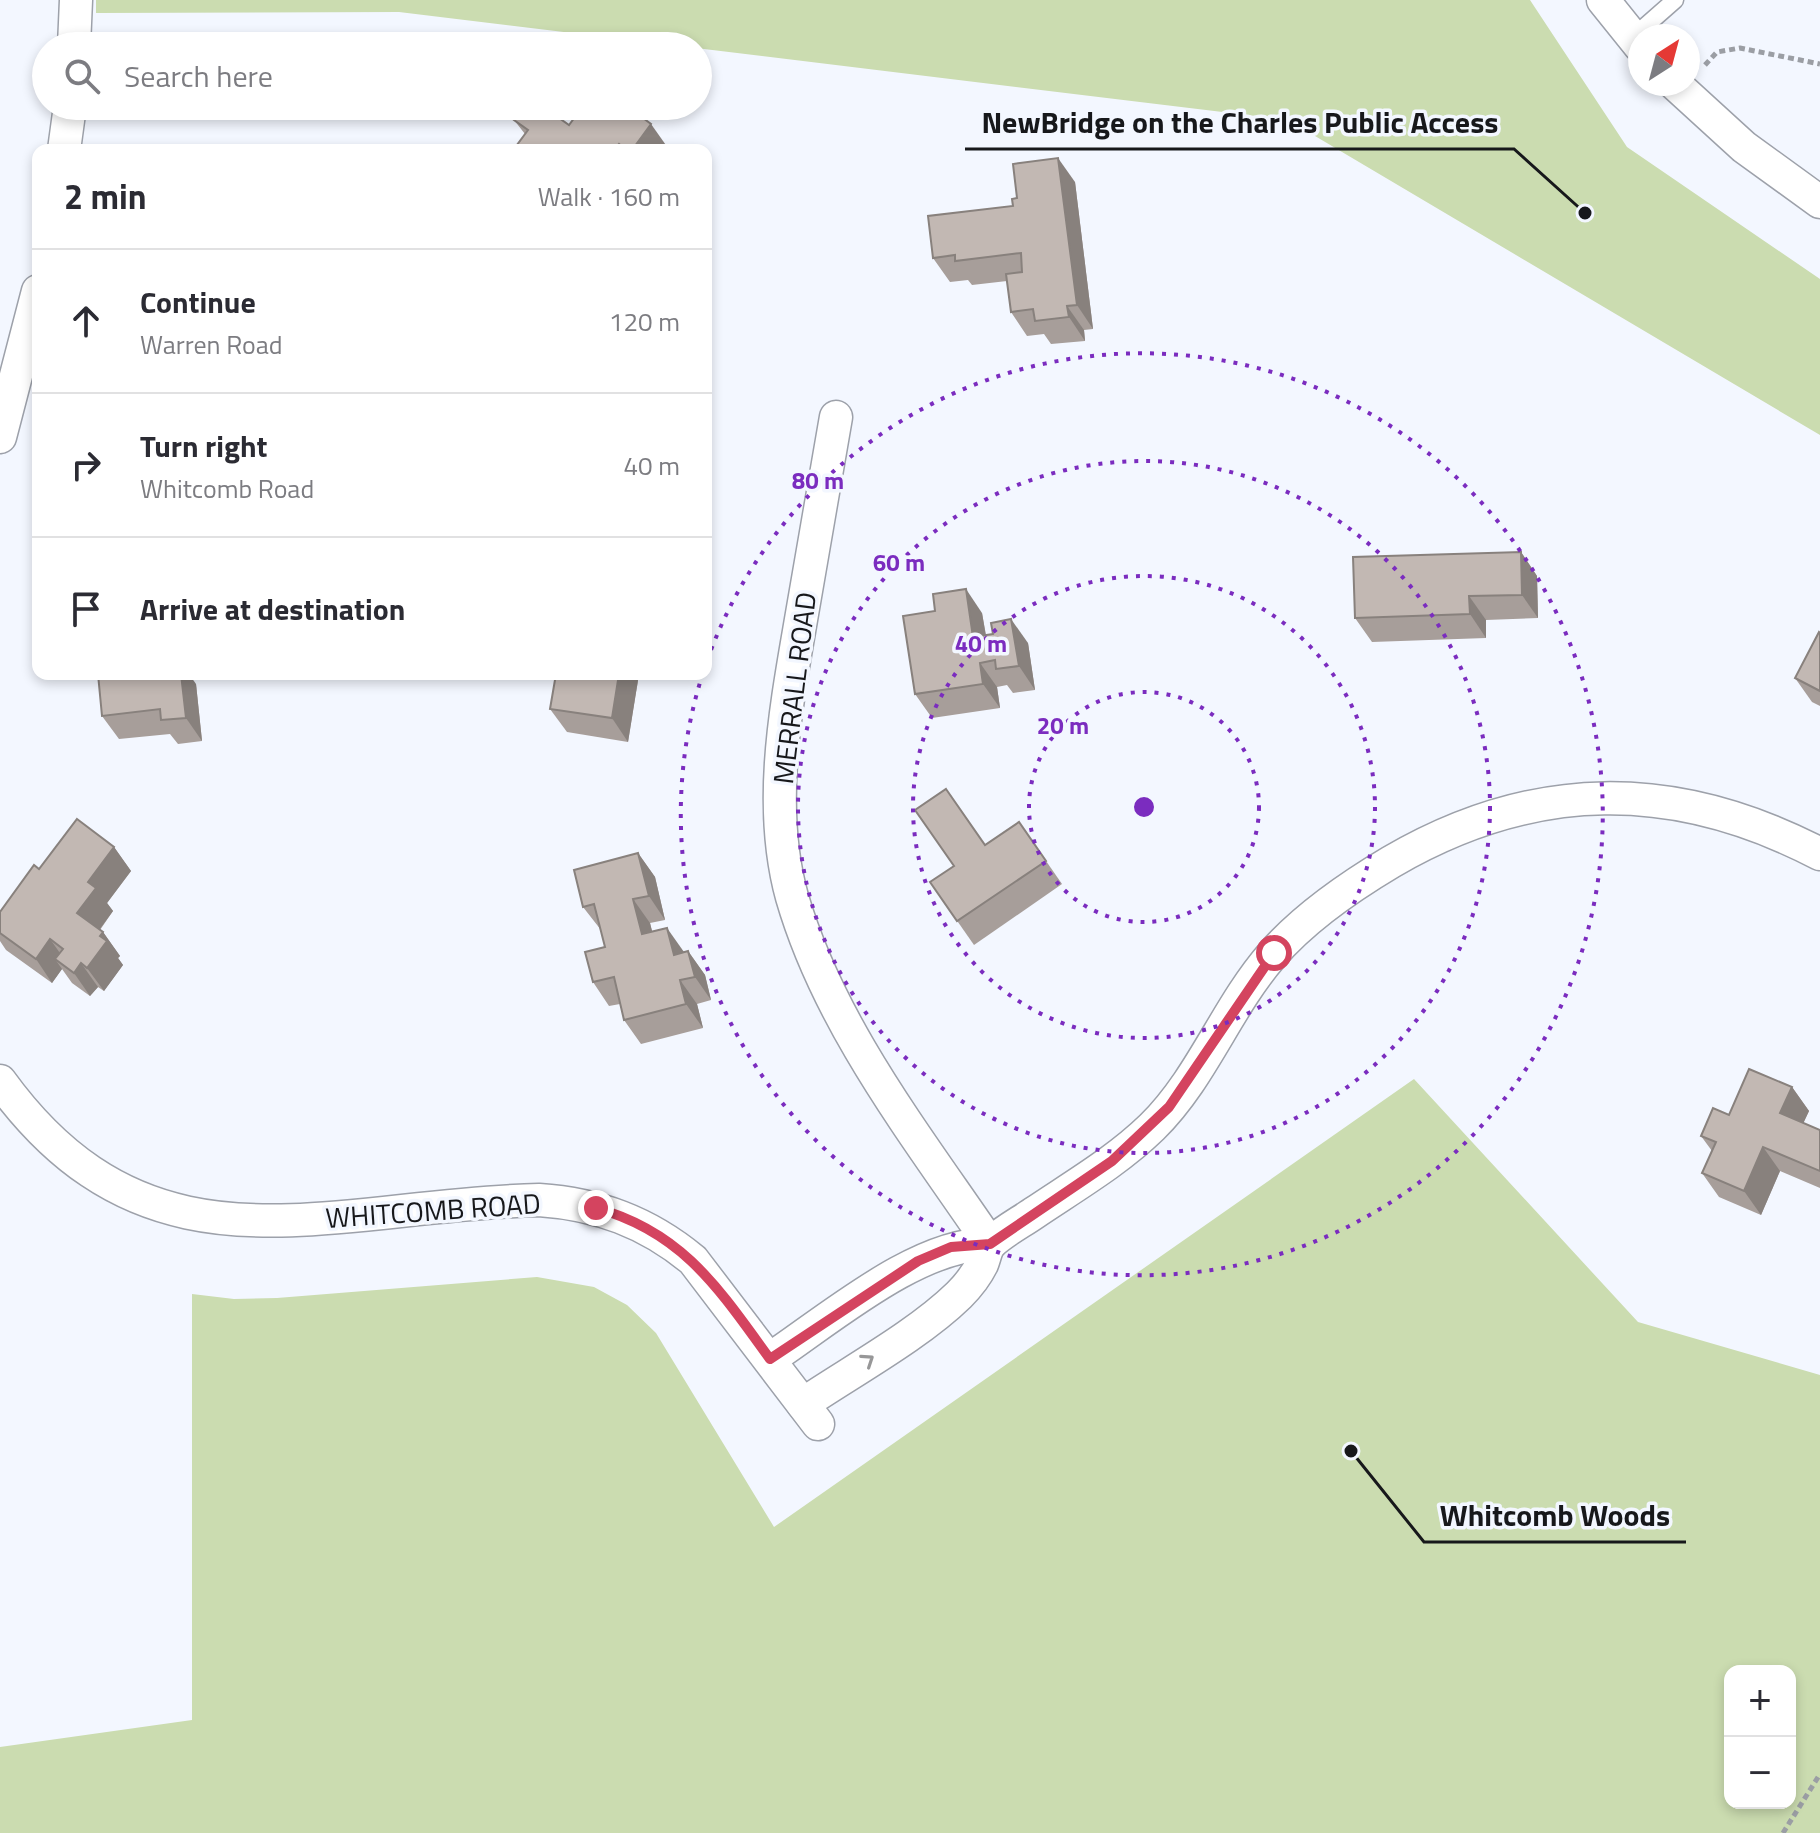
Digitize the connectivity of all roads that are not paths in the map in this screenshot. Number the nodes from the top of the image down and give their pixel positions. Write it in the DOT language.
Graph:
graph roads {
  1 [pos="76,0"];
  2 [pos="1603,0"];
  3 [pos="1675,0"];
  4 [pos="1652,24"];
  5 [pos="1628,31"];
  6 [pos="75,32"];
  7 [pos="1700,95"];
  8 [pos="68,120"];
  9 [pos="65,144"];
  10 [pos="1820,202"];
  11 [pos="32,314"];
  12 [pos="836,417"];
  13 [pos="0,437"];
  14 [pos="1820,854"];
  15 [pos="0,1081"];
  16 [pos="990,1244"];
  17 [pos="770,1359"];
  1 -- 6 [label="street"];
  2 -- 5 [label="street"];
  3 -- 4 [label="lane"];
  7 -- 10 [label="street"];
  8 -- 9 [label="street"];
  11 -- 13 [label="street"];
  12 -- 16 [label="street, MERRALL ROAD"];
  14 -- 16 [label="street"];
  15 -- 17 [label="street, WHITCOMB ROAD"];
  16 -- 17 [label="street"];
  17 -- 16 [label="street, WHITCOMB ROAD, one-way"];
}
